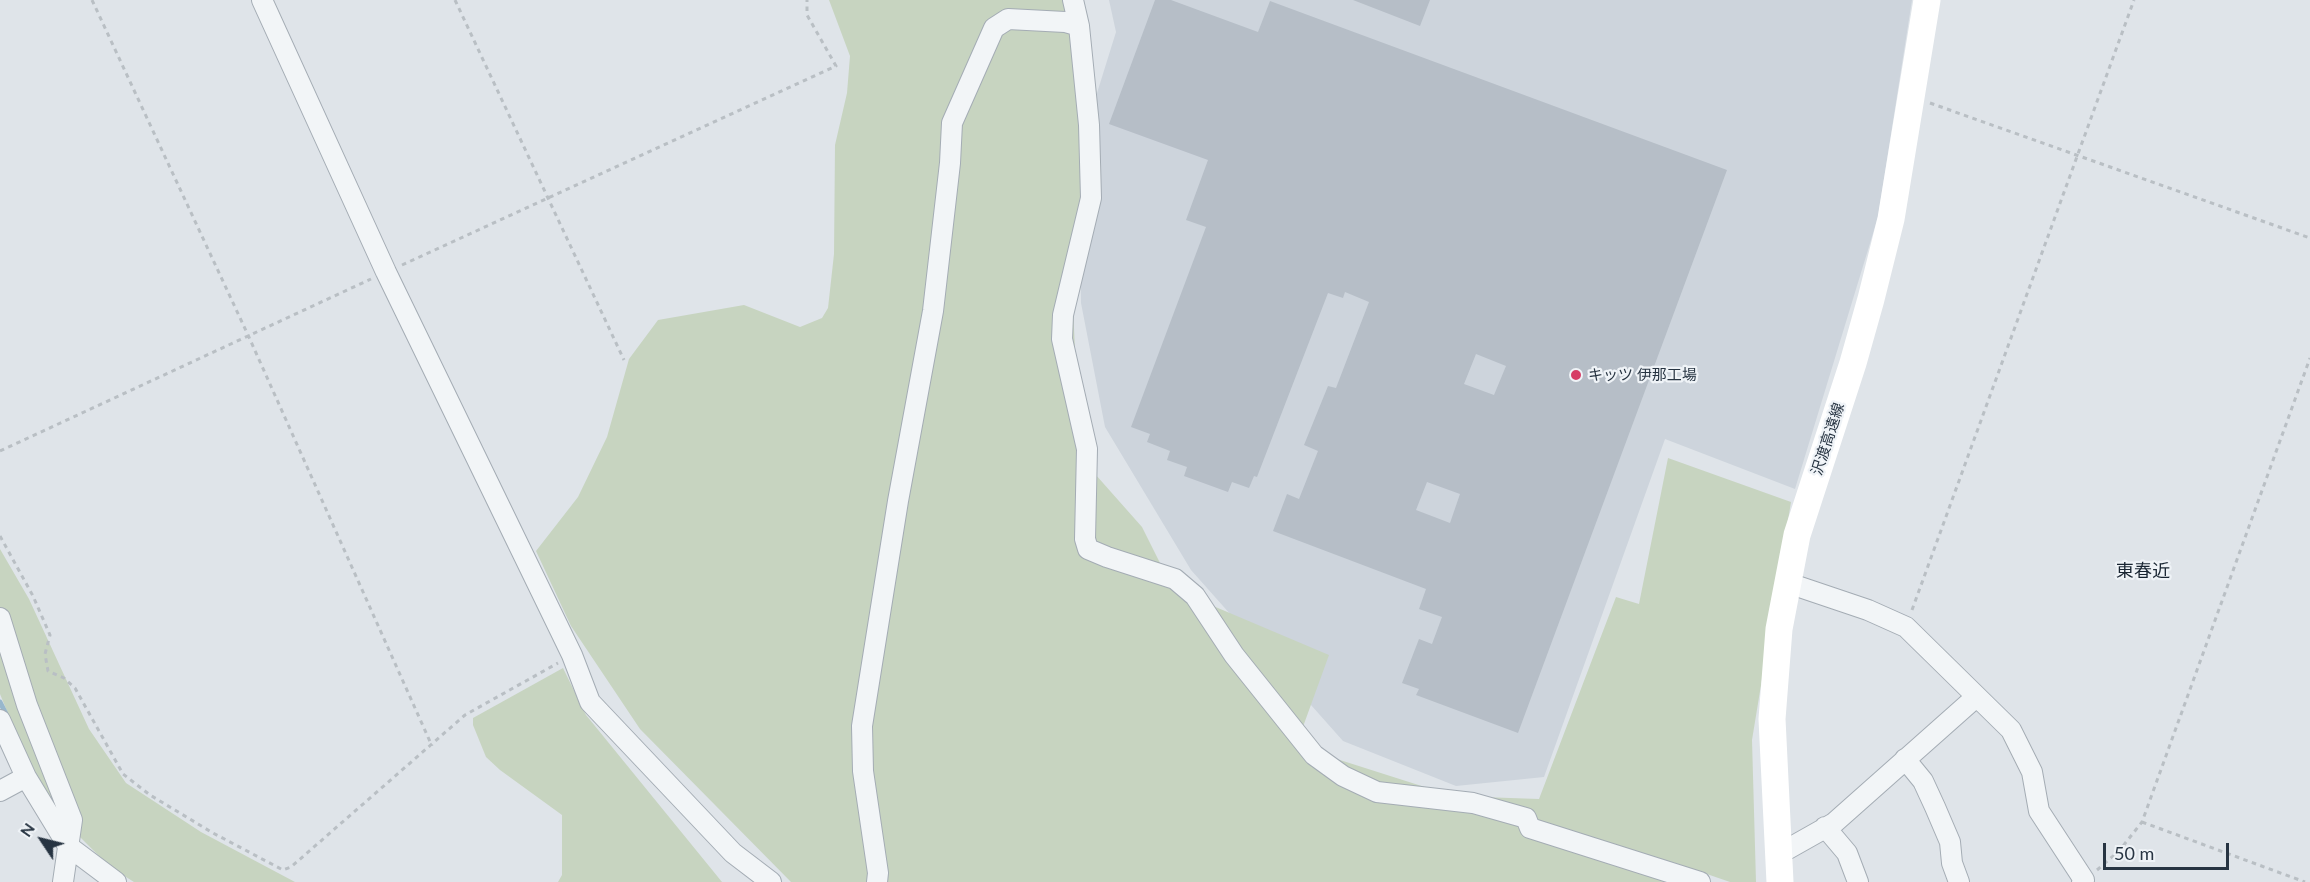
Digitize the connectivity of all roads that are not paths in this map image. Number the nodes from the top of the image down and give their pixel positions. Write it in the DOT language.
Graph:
graph roads {
  1 [pos="262,0"];
  2 [pos="1073,0"];
  3 [pos="1927,0"];
  4 [pos="1079,26"];
  5 [pos="1788,582"];
  6 [pos="0,618"];
  7 [pos="1976,697"];
  8 [pos="0,720"];
  9 [pos="1905,759"];
  10 [pos="26,777"];
  11 [pos="0,791"];
  12 [pos="1826,827"];
  13 [pos="68,846"];
  14 [pos="1779,854"];
  15 [pos="2083,881"];
  16 [pos="63,882"];
  17 [pos="116,882"];
  18 [pos="771,882"];
  19 [pos="877,882"];
  20 [pos="1700,882"];
  21 [pos="1780,882"];
  22 [pos="1858,882"];
  23 [pos="1959,882"];
  1 -- 18 [label="street"];
  2 -- 4 [label="street"];
  3 -- 5 [label="main road, 沢渡高遠線"];
  4 -- 19 [label="street"];
  4 -- 20 [label="street"];
  5 -- 7 [label="street"];
  5 -- 14 [label="main road, 沢渡高遠線"];
  6 -- 13 [label="street"];
  7 -- 9 [label="street"];
  7 -- 15 [label="street"];
  8 -- 10 [label="street"];
  9 -- 12 [label="street"];
  9 -- 23 [label="street"];
  10 -- 11 [label="street"];
  10 -- 13 [label="street"];
  12 -- 14 [label="street"];
  12 -- 22 [label="street"];
  13 -- 16 [label="street"];
  13 -- 17 [label="street"];
  14 -- 21 [label="main road, 沢渡高遠線"];
}
